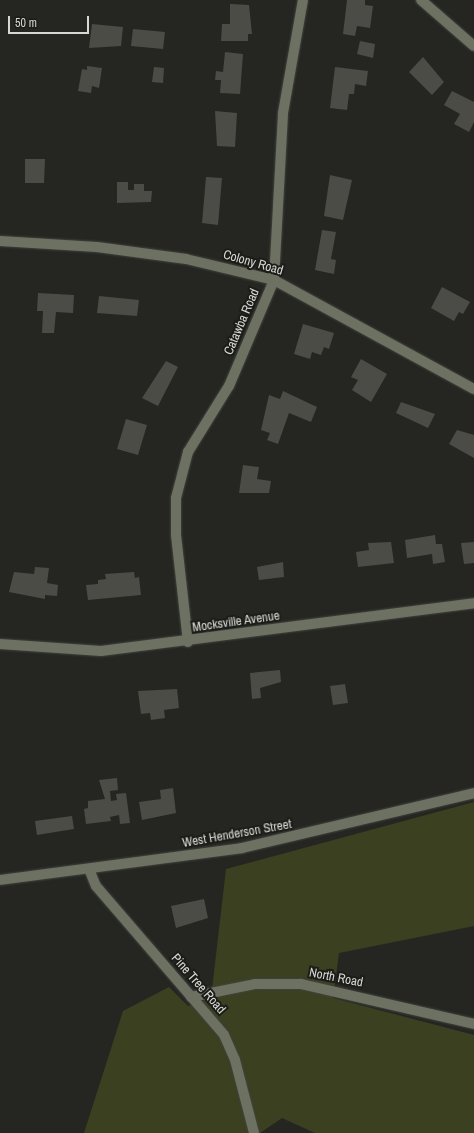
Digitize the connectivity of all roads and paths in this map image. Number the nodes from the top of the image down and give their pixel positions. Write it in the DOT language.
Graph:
graph roads {
  1 [pos="303,0"];
  2 [pos="421,0"];
  3 [pos="474,46"];
  4 [pos="0,241"];
  5 [pos="274,280"];
  6 [pos="474,389"];
  7 [pos="474,603"];
  8 [pos="188,642"];
  9 [pos="0,644"];
  10 [pos="474,793"];
  11 [pos="89,869"];
  12 [pos="0,880"];
  13 [pos="192,997"];
  14 [pos="474,1024"];
  15 [pos="254,1133"];
  1 -- 5 [label="street, Catawba Road"];
  2 -- 3 [label="street"];
  4 -- 5 [label="street, Colony Road"];
  5 -- 6 [label="street, Colony Road"];
  5 -- 8 [label="street, Catawba Road"];
  7 -- 8 [label="street, Mocksville Avenue"];
  8 -- 9 [label="street, Mocksville Avenue"];
  10 -- 11 [label="street, West Henderson Street"];
  11 -- 12 [label="street, West Henderson Street"];
  11 -- 13 [label="street, Pine Tree Road"];
  13 -- 14 [label="street, North Road"];
  13 -- 15 [label="street, Pine Tree Road"];
}
